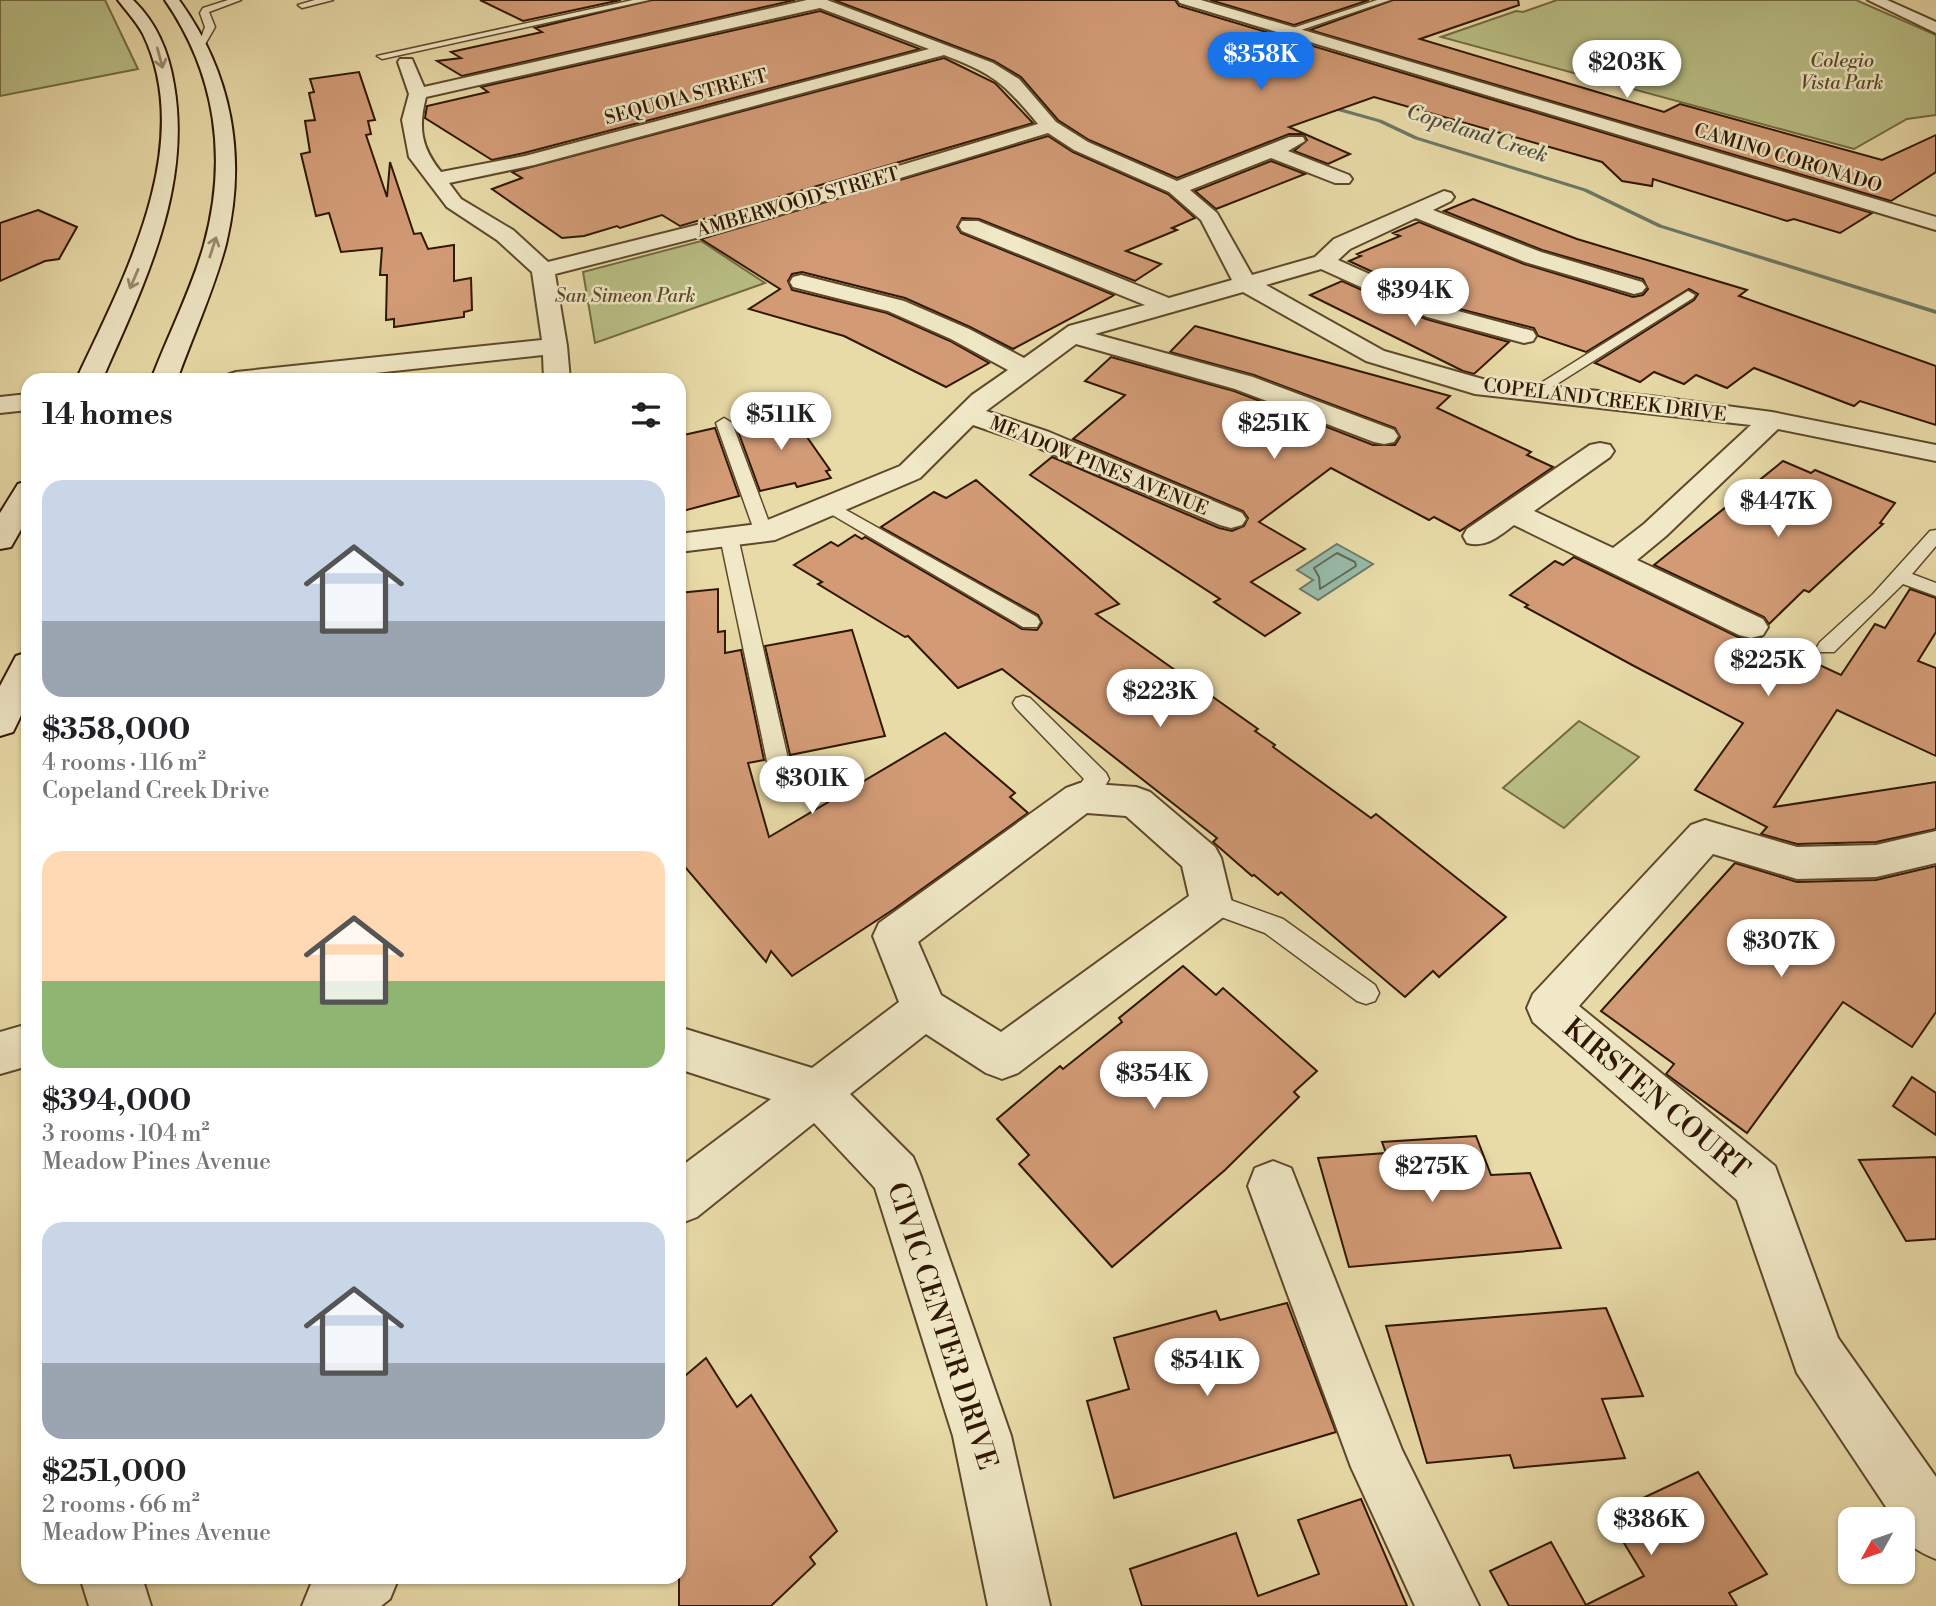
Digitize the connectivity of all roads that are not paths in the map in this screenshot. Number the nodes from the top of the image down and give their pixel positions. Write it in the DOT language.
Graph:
graph roads {
  1 [pos="125,0"];
  2 [pos="172,0"];
  3 [pos="237,0"];
  4 [pos="328,0"];
  5 [pos="645,0"];
  6 [pos="1185,0"];
  7 [pos="1386,0"];
  8 [pos="1875,0"];
  9 [pos="1900,0"];
  10 [pos="818,1"];
  11 [pos="303,5"];
  12 [pos="1346,5"];
  13 [pos="1356,9"];
  14 [pos="1936,15"];
  15 [pos="1936,28"];
  16 [pos="1289,31"];
  17 [pos="201,44"];
  18 [pos="944,50"];
  19 [pos="382,56"];
  20 [pos="406,62"];
  21 [pos="418,94"];
  22 [pos="1050,126"];
  23 [pos="1296,141"];
  24 [pos="1272,152"];
  25 [pos="437,179"];
  26 [pos="1342,179"];
  27 [pos="1176,188"];
  28 [pos="1444,197"];
  29 [pos="1415,210"];
  30 [pos="1936,224"];
  31 [pos="970,226"];
  32 [pos="1323,262"];
  33 [pos="543,270"];
  34 [pos="801,282"];
  35 [pos="1245,283"];
  36 [pos="1634,287"];
  37 [pos="1688,295"];
  38 [pos="1168,306"];
  39 [pos="1073,335"];
  40 [pos="1524,336"];
  41 [pos="555,346"];
  42 [pos="1026,369"];
  43 [pos="92,373"];
  44 [pos="167,373"];
  45 [pos="302,373"];
  46 [pos="557,373"];
  47 [pos="1533,393"];
  48 [pos="21,403"];
  49 [pos="0,405"];
  50 [pos="968,414"];
  51 [pos="1772,420"];
  52 [pos="724,423"];
  53 [pos="1384,436"];
  54 [pos="1600,451"];
  55 [pos="1936,453"];
  56 [pos="21,502"];
  57 [pos="830,506"];
  58 [pos="1514,513"];
  59 [pos="1231,519"];
  60 [pos="764,533"];
  61 [pos="1936,535"];
  62 [pos="1478,536"];
  63 [pos="729,537"];
  64 [pos="0,540"];
  65 [pos="686,542"];
  66 [pos="1615,562"];
  67 [pos="1900,576"];
  68 [pos="1936,590"];
  69 [pos="1030,622"];
  70 [pos="1751,627"];
  71 [pos="1827,647"];
  72 [pos="21,679"];
  73 [pos="1023,703"];
  74 [pos="0,723"];
  75 [pos="784,790"];
  76 [pos="1080,798"];
  77 [pos="1936,848"];
  78 [pos="1211,903"];
  79 [pos="1366,993"];
  80 [pos="924,1009"];
  81 [pos="21,1047"];
  82 [pos="686,1050"];
  83 [pos="0,1053"];
  84 [pos="815,1091"];
  85 [pos="1273,1186"];
  86 [pos="686,1193"];
  87 [pos="1936,1529"];
  88 [pos="113,1584"];
  89 [pos="360,1584"];
  90 [pos="120,1606"];
  91 [pos="333,1606"];
  92 [pos="1019,1606"];
  93 [pos="1448,1606"];
  1 -- 43 [label="street, one-way"];
  2 -- 17 [label="street"];
  3 -- 17 [label="lane"];
  4 -- 11 [label="lane"];
  5 -- 19 [label="lane"];
  6 -- 16 [label="street, CAMINO CORONADO"];
  7 -- 13 [label="lane"];
  8 -- 15 [label="street"];
  9 -- 14 [label="street"];
  10 -- 18 [label="street"];
  10 -- 21 [label="street"];
  12 -- 13 [label="lane"];
  13 -- 16 [label="lane"];
  16 -- 30 [label="street, CAMINO CORONADO"];
  44 -- 17 [label="street, one-way"];
  18 -- 22 [label="street"];
  18 -- 25 [label="street, SEQUOIA STREET"];
  20 -- 21 [label="street"];
  21 -- 25 [label="street"];
  22 -- 27 [label="street"];
  22 -- 33 [label="street, AMBERWOOD STREET"];
  23 -- 24 [label="street"];
  24 -- 26 [label="street"];
  24 -- 27 [label="street"];
  25 -- 33 [label="street"];
  27 -- 35 [label="street"];
  28 -- 29 [label="street, MEADOW PINES AVENUE"];
  29 -- 32 [label="street, MEADOW PINES AVENUE"];
  29 -- 36 [label="street"];
  31 -- 38 [label="street"];
  32 -- 35 [label="street, MEADOW PINES AVENUE"];
  32 -- 40 [label="street"];
  33 -- 41 [label="street"];
  34 -- 42 [label="street"];
  35 -- 38 [label="street, MEADOW PINES AVENUE"];
  35 -- 47 [label="street, COPELAND CREEK DRIVE"];
  37 -- 47 [label="lane"];
  38 -- 39 [label="street, MEADOW PINES AVENUE"];
  39 -- 42 [label="street, MEADOW PINES AVENUE"];
  39 -- 53 [label="street"];
  41 -- 45 [label="street"];
  41 -- 46 [label="street"];
  42 -- 50 [label="street, MEADOW PINES AVENUE"];
  47 -- 51 [label="street, COPELAND CREEK DRIVE"];
  48 -- 49 [label="street"];
  50 -- 57 [label="street, MEADOW PINES AVENUE"];
  50 -- 59 [label="street, MEADOW PINES AVENUE"];
  51 -- 55 [label="street, COPELAND CREEK DRIVE"];
  51 -- 66 [label="street"];
  52 -- 60 [label="lane"];
  54 -- 58 [label="street"];
  56 -- 64 [label="street"];
  57 -- 60 [label="street, MEADOW PINES AVENUE"];
  57 -- 69 [label="lane"];
  58 -- 62 [label="street"];
  58 -- 66 [label="street"];
  60 -- 63 [label="street, MEADOW PINES AVENUE"];
  61 -- 67 [label="lane"];
  63 -- 65 [label="street, MEADOW PINES AVENUE"];
  63 -- 75 [label="lane"];
  66 -- 70 [label="street"];
  67 -- 68 [label="lane"];
  67 -- 71 [label="lane"];
  72 -- 74 [label="street"];
  73 -- 76 [label="lane"];
  76 -- 78 [label="street"];
  76 -- 80 [label="street"];
  77 -- 87 [label="street, KIRSTEN COURT"];
  78 -- 79 [label="lane"];
  78 -- 80 [label="street"];
  80 -- 84 [label="street"];
  81 -- 83 [label="street"];
  82 -- 84 [label="street, CIVIC CENTER DRIVE"];
  84 -- 86 [label="street"];
  84 -- 92 [label="street, CIVIC CENTER DRIVE"];
  85 -- 93 [label="street"];
  88 -- 90 [label="street"];
  89 -- 91 [label="street"];
}
